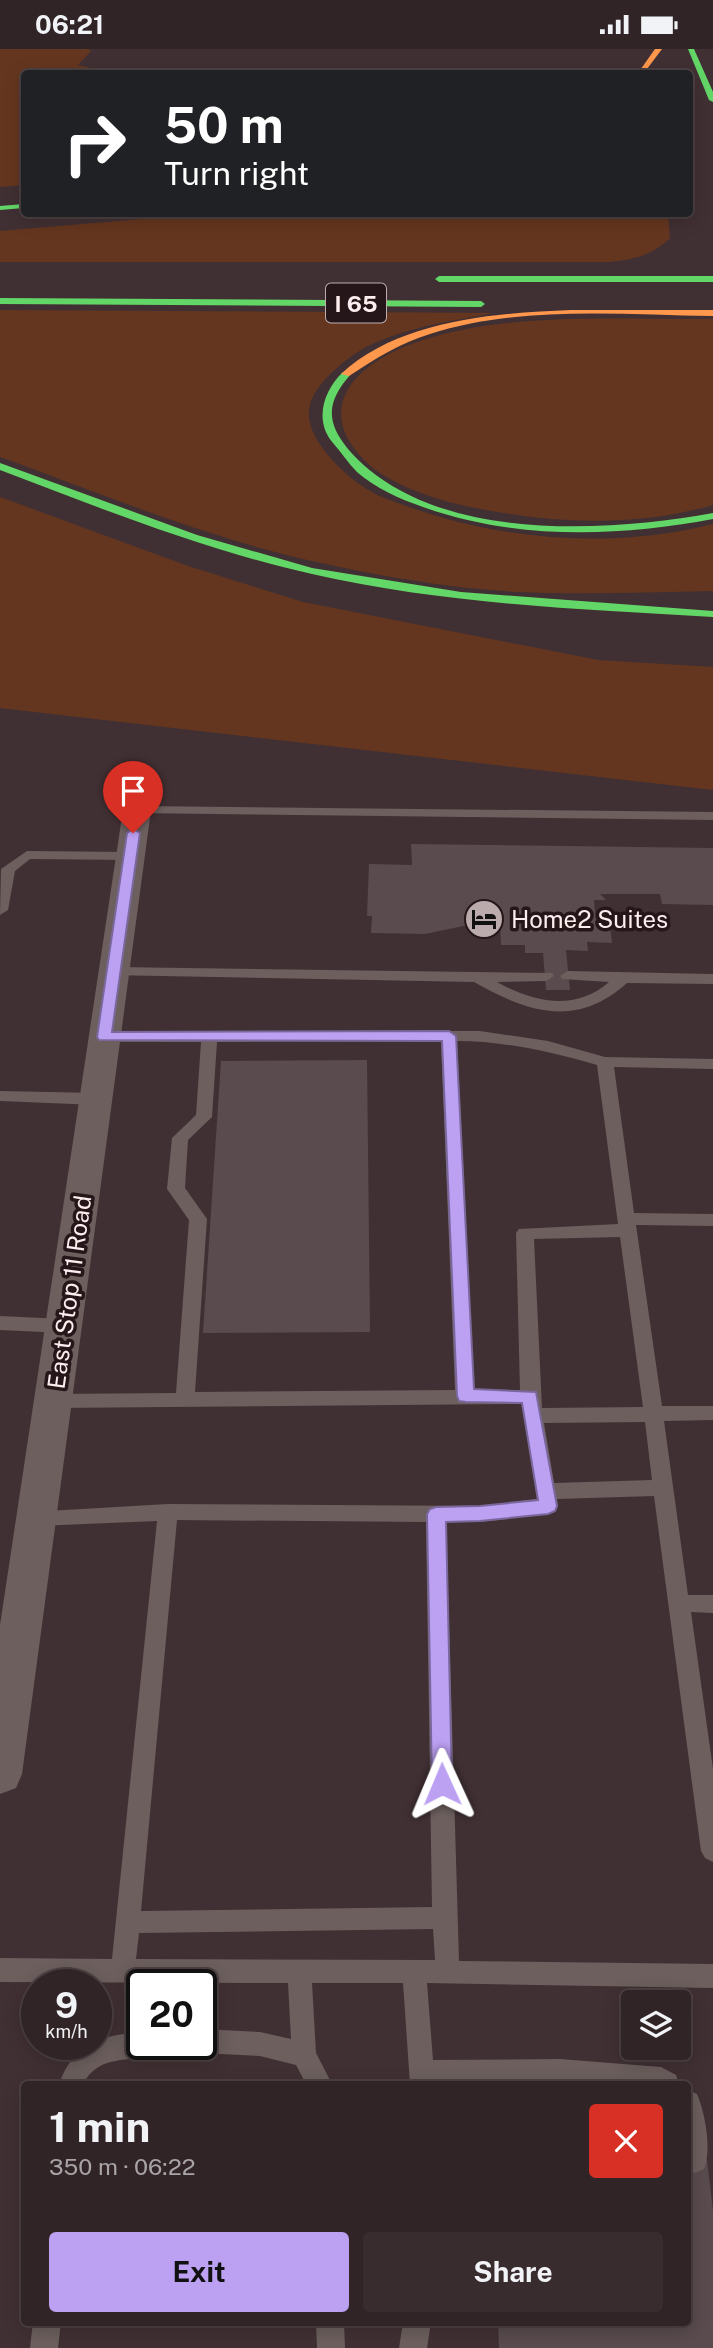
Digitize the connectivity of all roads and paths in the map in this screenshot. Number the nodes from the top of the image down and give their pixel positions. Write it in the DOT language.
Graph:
graph roads {
  1 [pos="659,49"];
  2 [pos="691,49"];
  3 [pos="643,70"];
  4 [pos="713,100"];
  5 [pos="21,206"];
  6 [pos="0,208"];
  7 [pos="429,279"];
  8 [pos="713,279"];
  9 [pos="0,301"];
  10 [pos="713,305"];
  11 [pos="713,313"];
  12 [pos="0,466"];
  13 [pos="713,516"];
  14 [pos="713,603"];
  15 [pos="596,606"];
  16 [pos="713,614"];
  17 [pos="137,810"];
  18 [pos="713,816"];
  19 [pos="130,856"];
  20 [pos="0,910"];
  21 [pos="114,972"];
  22 [pos="546,976"];
  23 [pos="568,976"];
  24 [pos="477,977"];
  25 [pos="623,978"];
  26 [pos="713,979"];
  27 [pos="209,1036"];
  28 [pos="449,1036"];
  29 [pos="104,1037"];
  30 [pos="605,1062"];
  31 [pos="713,1064"];
  32 [pos="0,1096"];
  33 [pos="97,1099"];
  34 [pos="713,1220"];
  35 [pos="627,1225"];
  36 [pos="0,1324"];
  37 [pos="64,1326"];
  38 [pos="466,1396"];
  39 [pos="185,1399"];
  40 [pos="53,1401"];
  41 [pos="532,1406"];
  42 [pos="653,1413"];
  43 [pos="713,1413"];
  44 [pos="663,1488"];
  45 [pos="546,1491"];
  46 [pos="168,1512"];
  47 [pos="436,1514"];
  48 [pos="37,1518"];
  49 [pos="679,1604"];
  50 [pos="713,1604"];
  51 [pos="0,1774"];
  52 [pos="713,1851"];
  53 [pos="444,1918"];
  54 [pos="128,1922"];
  55 [pos="0,1971"];
  56 [pos="123,1971"];
  57 [pos="299,1971"];
  58 [pos="414,1972"];
  59 [pos="448,1972"];
  60 [pos="713,1976"];
  61 [pos="217,2042"];
  62 [pos="126,2045"];
  63 [pos="304,2055"];
  64 [pos="422,2078"];
  65 [pos="560,2078"];
  66 [pos="73,2081"];
  67 [pos="317,2081"];
  68 [pos="663,2081"];
  69 [pos="691,2127"];
  70 [pos="695,2160"];
  71 [pos="47,2326"];
  72 [pos="330,2326"];
  73 [pos="44,2348"];
  74 [pos="331,2348"];
  1 -- 3 [label="main road"];
  2 -- 4 [label="main road"];
  5 -- 6 [label="main road"];
  7 -- 8 [label="main road"];
  9 -- 10 [label="main road, I 65"];
  11 -- 13 [label="main road"];
  12 -- 15 [label="main road"];
  14 -- 15 [label="main road"];
  15 -- 16 [label="main road"];
  17 -- 18 [label="lane"];
  17 -- 19 [label="street, East Stop 11 Road"];
  19 -- 20 [label="lane"];
  19 -- 21 [label="street, East Stop 11 Road"];
  21 -- 24 [label="lane"];
  21 -- 29 [label="street, East Stop 11 Road"];
  22 -- 24 [label="lane"];
  23 -- 25 [label="lane"];
  24 -- 25 [label="lane"];
  25 -- 26 [label="lane"];
  27 -- 28 [label="lane"];
  27 -- 29 [label="lane"];
  27 -- 39 [label="lane"];
  28 -- 30 [label="lane"];
  28 -- 38 [label="lane"];
  29 -- 33 [label="street, East Stop 11 Road"];
  30 -- 31 [label="lane"];
  30 -- 35 [label="lane"];
  32 -- 33 [label="lane"];
  33 -- 37 [label="street, East Stop 11 Road"];
  34 -- 35 [label="lane"];
  35 -- 41 [label="lane"];
  35 -- 42 [label="lane"];
  36 -- 37 [label="lane"];
  37 -- 40 [label="street, East Stop 11 Road"];
  38 -- 39 [label="lane"];
  38 -- 41 [label="lane"];
  39 -- 40 [label="lane"];
  40 -- 48 [label="street, East Stop 11 Road"];
  41 -- 42 [label="lane"];
  41 -- 45 [label="lane"];
  42 -- 43 [label="lane"];
  42 -- 44 [label="lane"];
  44 -- 45 [label="lane"];
  44 -- 49 [label="lane"];
  45 -- 47 [label="lane"];
  46 -- 47 [label="lane"];
  46 -- 48 [label="lane"];
  46 -- 54 [label="lane"];
  47 -- 53 [label="lane"];
  48 -- 51 [label="street, East Stop 11 Road"];
  49 -- 50 [label="lane"];
  49 -- 52 [label="lane"];
  53 -- 54 [label="lane"];
  53 -- 59 [label="lane"];
  54 -- 56 [label="lane"];
  55 -- 56 [label="lane"];
  56 -- 57 [label="lane"];
  57 -- 58 [label="lane"];
  57 -- 63 [label="lane"];
  58 -- 59 [label="lane"];
  58 -- 64 [label="lane"];
  59 -- 60 [label="lane"];
  61 -- 63 [label="lane"];
  62 -- 66 [label="lane"];
  63 -- 67 [label="lane"];
  64 -- 65 [label="lane"];
  65 -- 68 [label="lane"];
  69 -- 70 [label="lane"];
  71 -- 73 [label="lane"];
  72 -- 74 [label="lane"];
}
